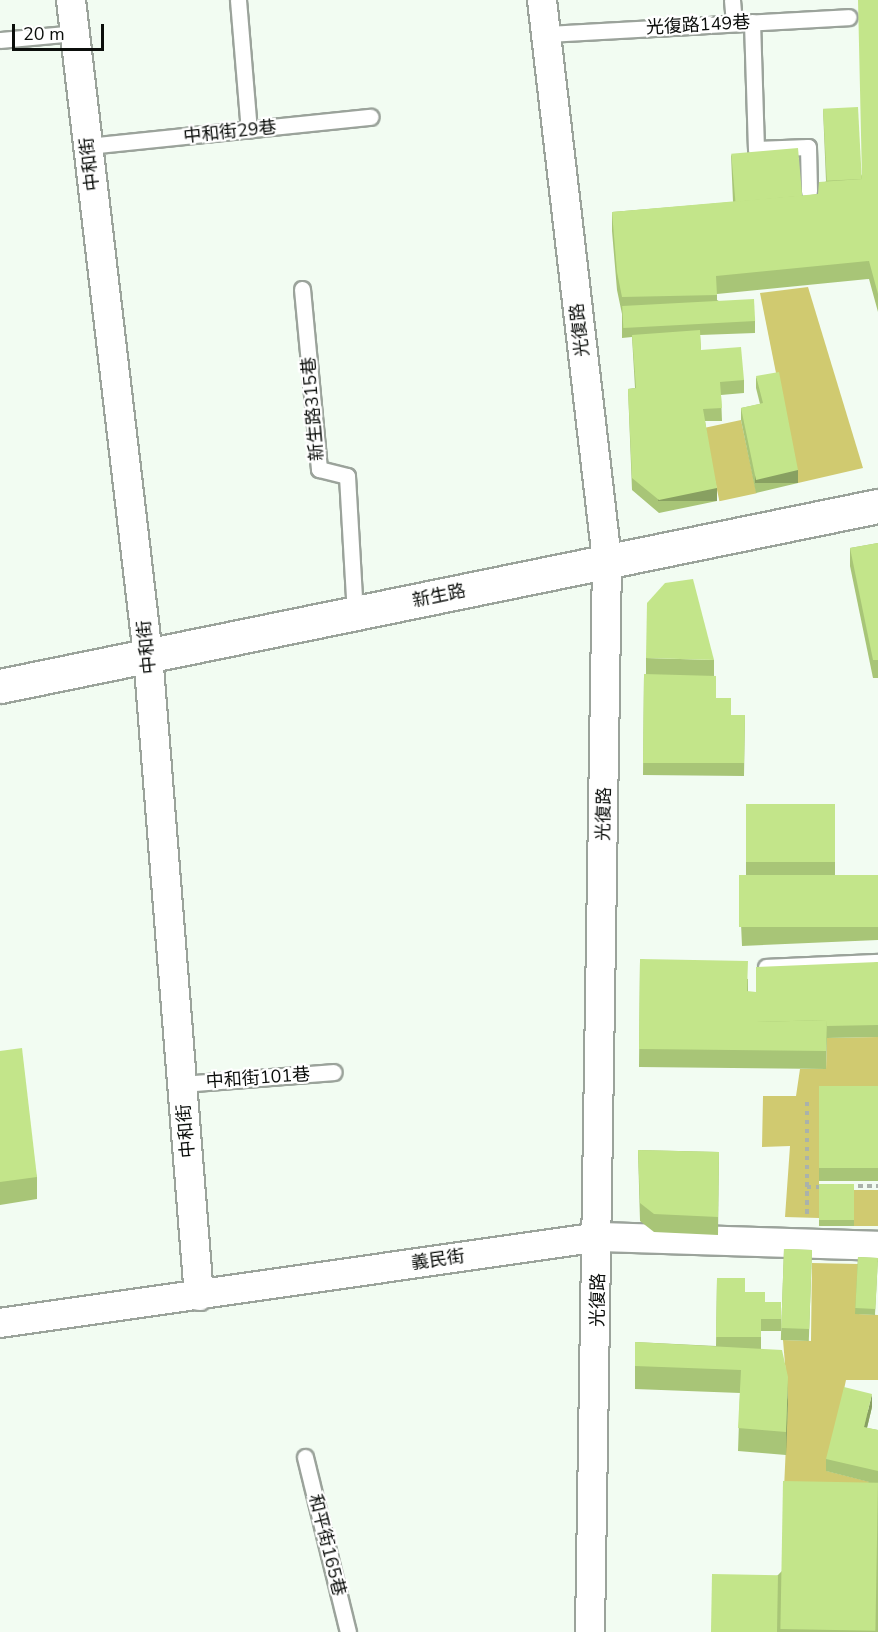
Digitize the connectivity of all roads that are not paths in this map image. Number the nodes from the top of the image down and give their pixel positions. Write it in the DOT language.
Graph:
graph roads {
  1 [pos="71,0"];
  2 [pos="238,0"];
  3 [pos="543,0"];
  4 [pos="732,0"];
  5 [pos="849,17"];
  6 [pos="752,22"];
  7 [pos="734,23"];
  8 [pos="75,33"];
  9 [pos="546,34"];
  10 [pos="0,40"];
  11 [pos="371,117"];
  12 [pos="249,130"];
  13 [pos="88,146"];
  14 [pos="809,191"];
  15 [pos="302,289"];
  16 [pos="878,506"];
  17 [pos="607,560"];
  18 [pos="355,614"];
  19 [pos="148,655"];
  20 [pos="0,686"];
  21 [pos="878,962"];
  22 [pos="766,967"];
  23 [pos="334,1072"];
  24 [pos="183,1084"];
  25 [pos="599,1237"];
  26 [pos="878,1246"];
  27 [pos="200,1296"];
  28 [pos="0,1323"];
  29 [pos="305,1457"];
  30 [pos="348,1632"];
  31 [pos="590,1632"];
  1 -- 8 [label="street, 中和街"];
  2 -- 12 [label="lane"];
  3 -- 9 [label="street, 光復路"];
  4 -- 7 [label="lane"];
  5 -- 6 [label="lane, 光復路149巷"];
  6 -- 7 [label="lane, 光復路149巷"];
  6 -- 14 [label="lane"];
  7 -- 9 [label="lane, 光復路149巷"];
  8 -- 10 [label="lane"];
  8 -- 13 [label="street, 中和街"];
  9 -- 17 [label="street, 光復路"];
  11 -- 12 [label="lane, 中和街29巷"];
  12 -- 13 [label="lane, 中和街29巷"];
  13 -- 19 [label="street, 中和街"];
  15 -- 18 [label="lane, 新生路315巷"];
  16 -- 17 [label="main road, 新生路"];
  17 -- 18 [label="main road, 新生路"];
  17 -- 25 [label="street, 光復路"];
  18 -- 19 [label="main road, 新生路"];
  19 -- 20 [label="main road, 新生路"];
  19 -- 24 [label="street, 中和街"];
  21 -- 22 [label="lane"];
  23 -- 24 [label="lane, 中和街101巷"];
  24 -- 27 [label="street, 中和街"];
  25 -- 26 [label="street, 義民街"];
  25 -- 27 [label="street, 義民街"];
  25 -- 31 [label="street, 光復路"];
  27 -- 28 [label="street, 義民街"];
  29 -- 30 [label="lane, 和平街165巷"];
}
